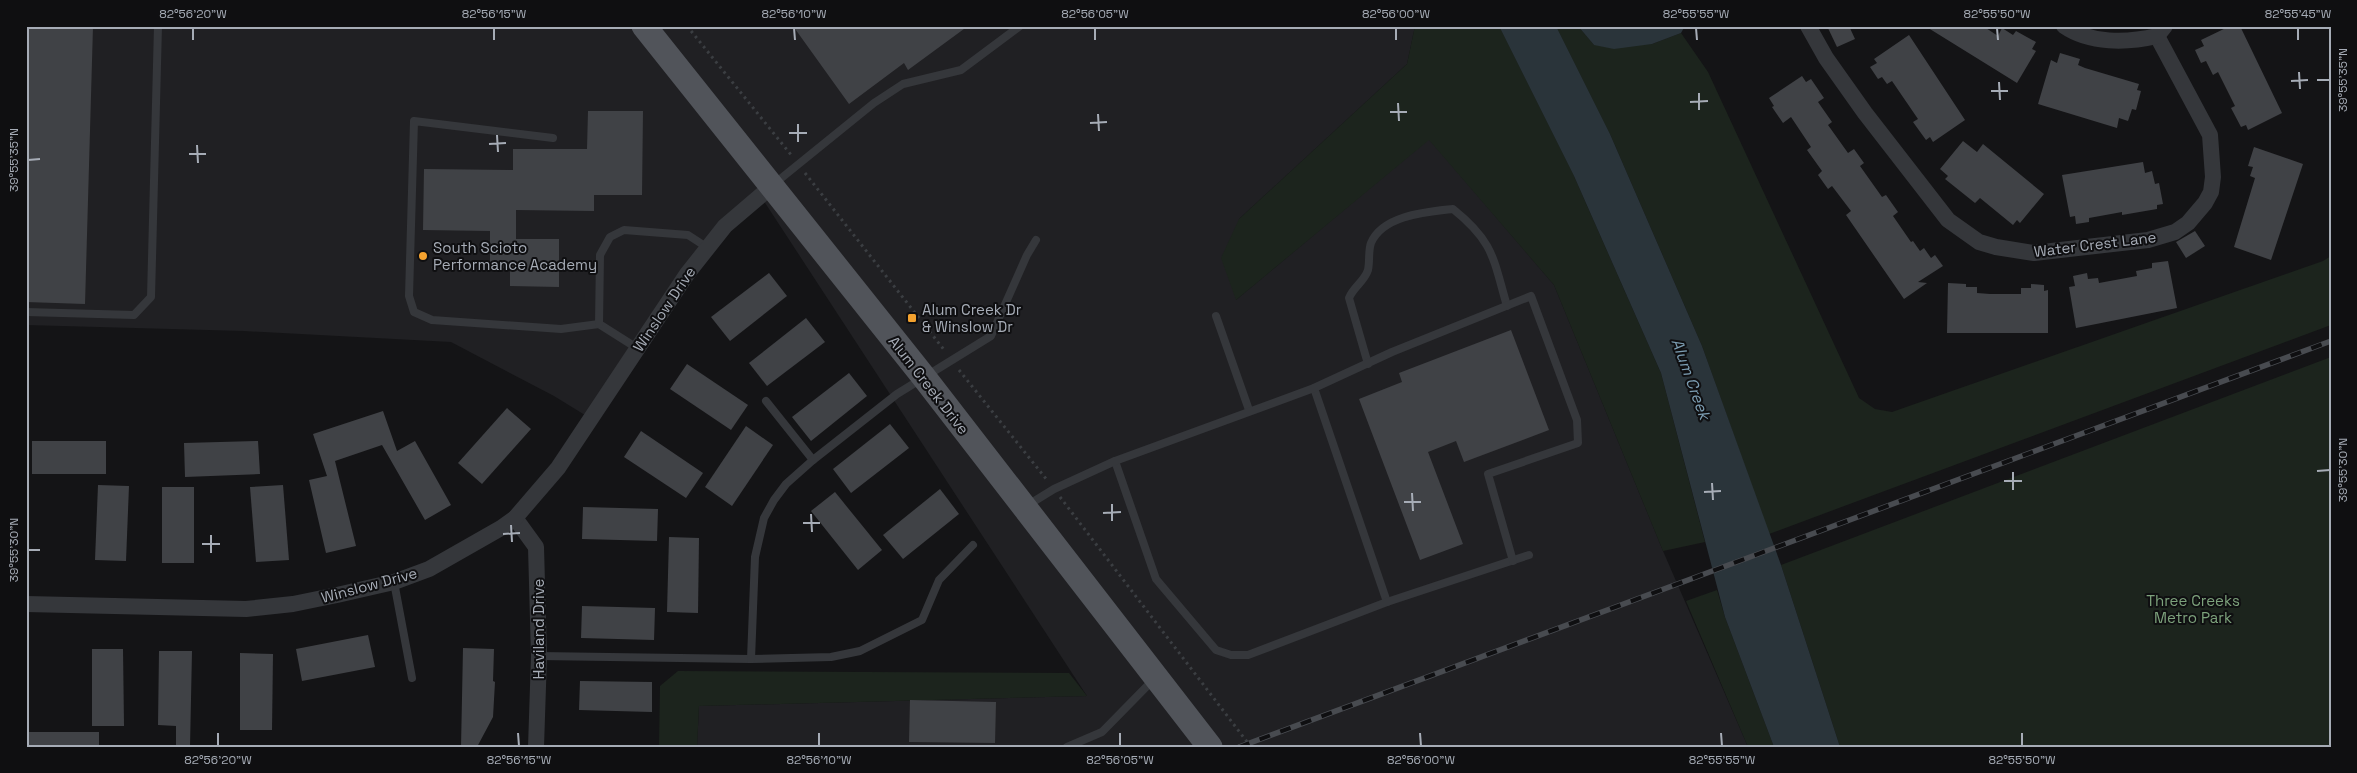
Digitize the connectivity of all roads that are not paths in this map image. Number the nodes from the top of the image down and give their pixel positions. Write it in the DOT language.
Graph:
graph roads {
  1 [pos="158,26"];
  2 [pos="644,26"];
  3 [pos="1020,26"];
  4 [pos="1808,26"];
  5 [pos="2064,26"];
  6 [pos="2161,31"];
  7 [pos="553,138"];
  8 [pos="773,185"];
  9 [pos="1036,240"];
  10 [pos="708,248"];
  11 [pos="1507,306"];
  12 [pos="26,312"];
  13 [pos="1216,316"];
  14 [pos="599,324"];
  15 [pos="637,348"];
  16 [pos="1368,364"];
  17 [pos="924,376"];
  18 [pos="1314,388"];
  19 [pos="766,401"];
  20 [pos="1249,410"];
  21 [pos="813,460"];
  22 [pos="1115,461"];
  23 [pos="1024,507"];
  24 [pos="515,518"];
  25 [pos="973,545"];
  26 [pos="1530,555"];
  27 [pos="1513,561"];
  28 [pos="394,582"];
  29 [pos="1387,602"];
  30 [pos="26,604"];
  31 [pos="538,656"];
  32 [pos="751,659"];
  33 [pos="412,678"];
  34 [pos="1156,678"];
  35 [pos="536,747"];
  36 [pos="1067,747"];
  37 [pos="1210,747"];
  1 -- 12 [label="lane"];
  2 -- 8 [label="main road, Alum Creek Drive"];
  3 -- 8 [label="lane"];
  4 -- 6 [label="street, Water Crest Lane"];
  5 -- 6 [label="street"];
  7 -- 14 [label="lane"];
  8 -- 10 [label="street, Winslow Drive"];
  8 -- 17 [label="main road, Alum Creek Drive"];
  9 -- 17 [label="lane"];
  10 -- 14 [label="lane"];
  10 -- 15 [label="street, Winslow Drive"];
  11 -- 16 [label="lane"];
  11 -- 16 [label="lane"];
  11 -- 27 [label="lane"];
  13 -- 20 [label="lane"];
  14 -- 15 [label="lane"];
  15 -- 24 [label="street, Winslow Drive"];
  16 -- 18 [label="lane"];
  17 -- 21 [label="lane"];
  17 -- 23 [label="main road, Alum Creek Drive"];
  18 -- 20 [label="lane"];
  18 -- 29 [label="lane"];
  19 -- 21 [label="lane"];
  20 -- 22 [label="lane"];
  21 -- 32 [label="lane"];
  22 -- 23 [label="lane"];
  22 -- 29 [label="lane"];
  23 -- 34 [label="main road, Alum Creek Drive"];
  24 -- 28 [label="street, Winslow Drive"];
  24 -- 31 [label="street, Haviland Drive"];
  25 -- 32 [label="lane"];
  26 -- 27 [label="lane"];
  27 -- 29 [label="lane"];
  28 -- 30 [label="street, Winslow Drive"];
  28 -- 33 [label="lane"];
  31 -- 32 [label="lane"];
  31 -- 35 [label="street, Haviland Drive"];
  34 -- 36 [label="lane"];
  34 -- 37 [label="main road, Alum Creek Drive"];
}
